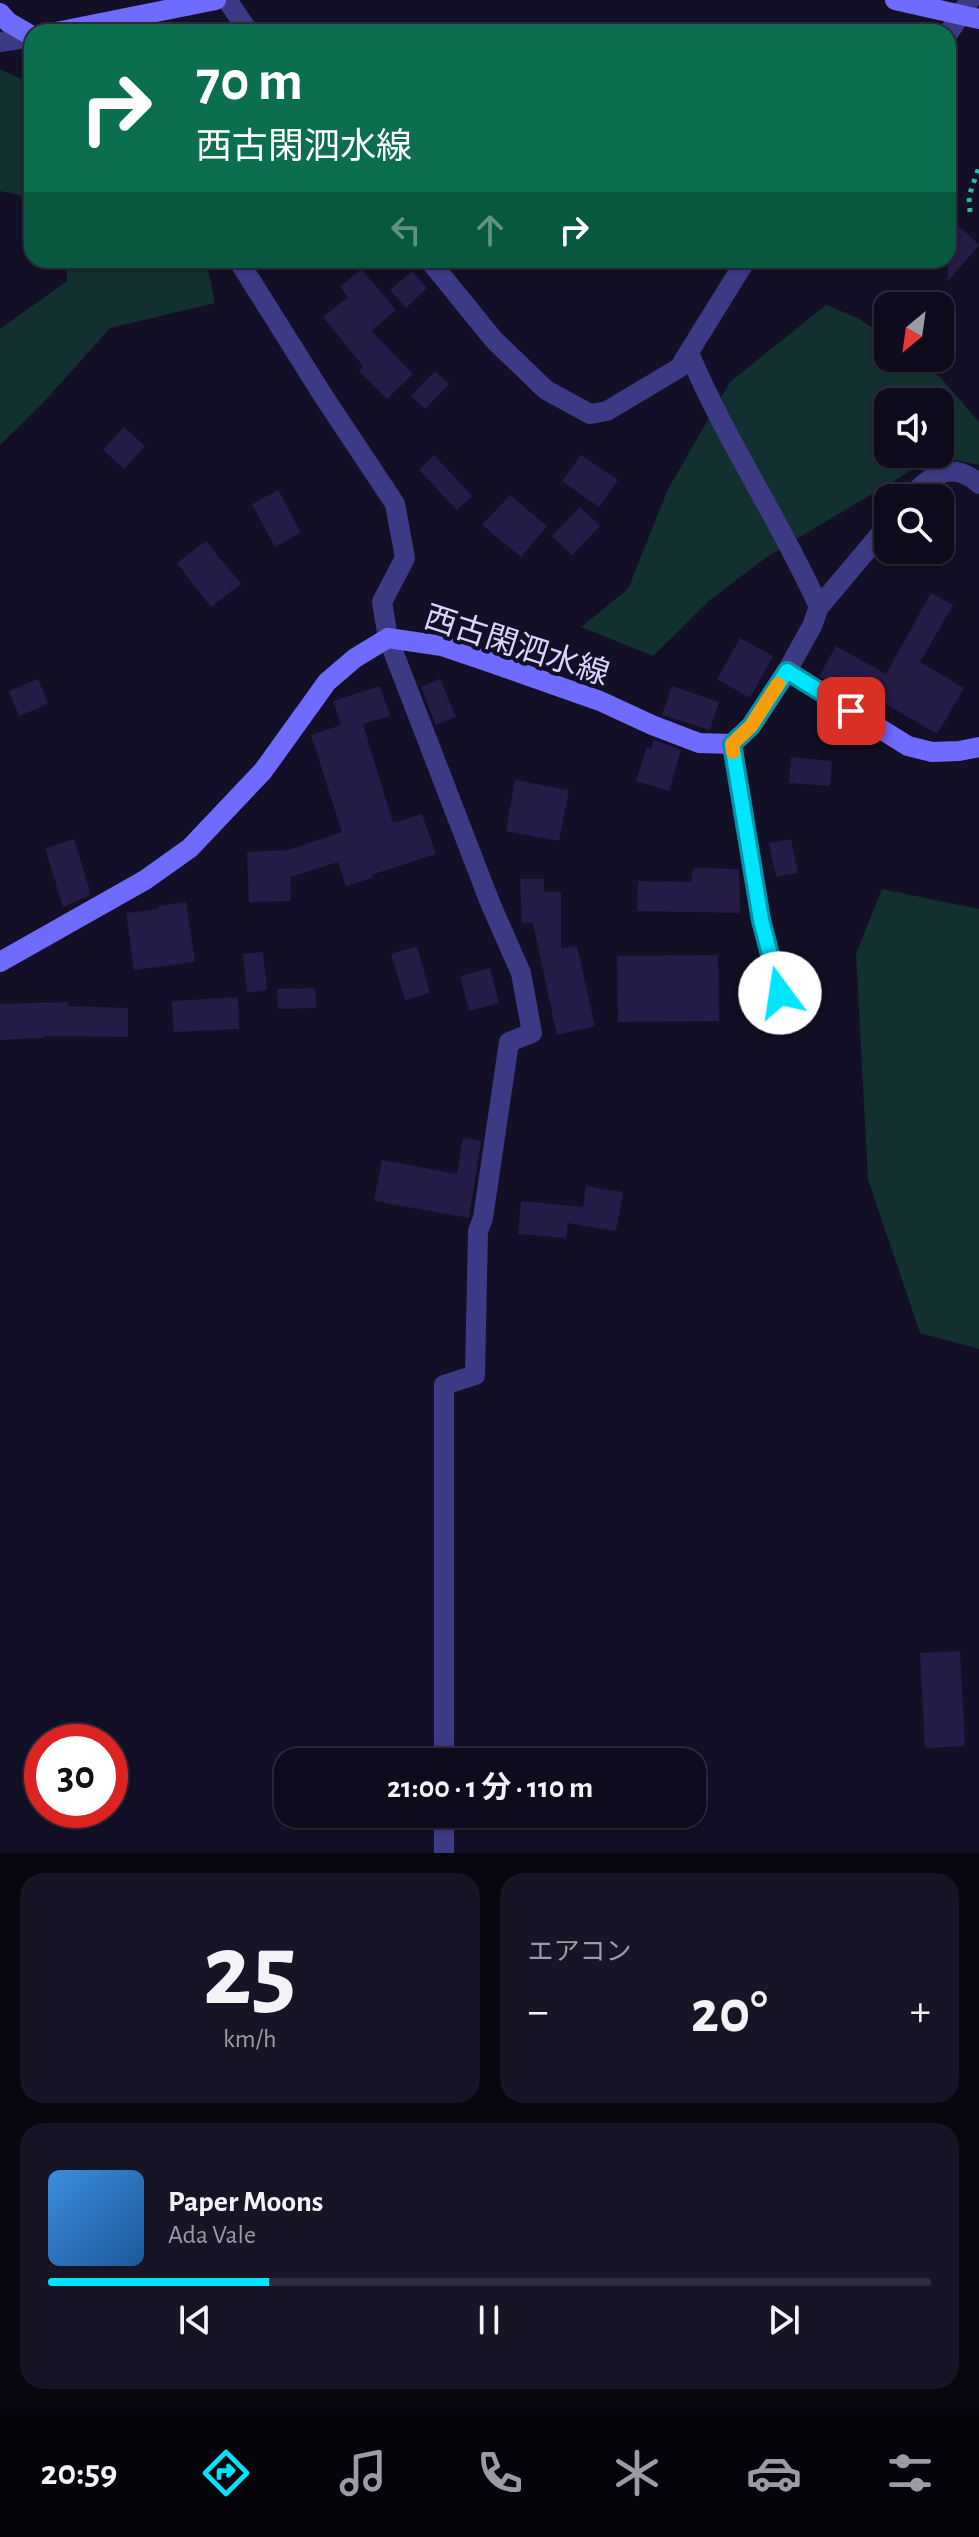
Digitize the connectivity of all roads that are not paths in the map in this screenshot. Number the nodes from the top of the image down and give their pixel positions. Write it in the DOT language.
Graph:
graph roads {
  1 [pos="216,0"];
  2 [pos="227,0"];
  3 [pos="895,0"];
  4 [pos="970,11"];
  5 [pos="96,24"];
  6 [pos="244,24"];
  7 [pos="3,26"];
  8 [pos="956,26"];
  9 [pos="24,33"];
  10 [pos="243,268"];
  11 [pos="436,268"];
  12 [pos="741,268"];
  13 [pos="689,353"];
  14 [pos="926,484"];
  15 [pos="979,484"];
  16 [pos="874,542"];
  17 [pos="819,607"];
  18 [pos="388,638"];
  19 [pos="787,671"];
  20 [pos="732,744"];
  21 [pos="979,747"];
  22 [pos="0,962"];
  23 [pos="786,1017"];
  24 [pos="444,1748"];
  25 [pos="444,1828"];
  26 [pos="444,1853"];
  1 -- 5 [label="main road"];
  2 -- 6 [label="street"];
  3 -- 4 [label="main road"];
  4 -- 8 [label="street"];
  7 -- 9 [label="main road"];
  10 -- 18 [label="street"];
  11 -- 13 [label="street"];
  12 -- 13 [label="street"];
  13 -- 17 [label="street"];
  14 -- 15 [label="street"];
  16 -- 17 [label="street"];
  17 -- 19 [label="street"];
  18 -- 20 [label="main road, 西古閑泗水線"];
  18 -- 22 [label="main road, 西古閑泗水線"];
  18 -- 24 [label="street"];
  19 -- 20 [label="main road"];
  19 -- 21 [label="main road"];
  20 -- 23 [label="street"];
  25 -- 26 [label="street"];
}
